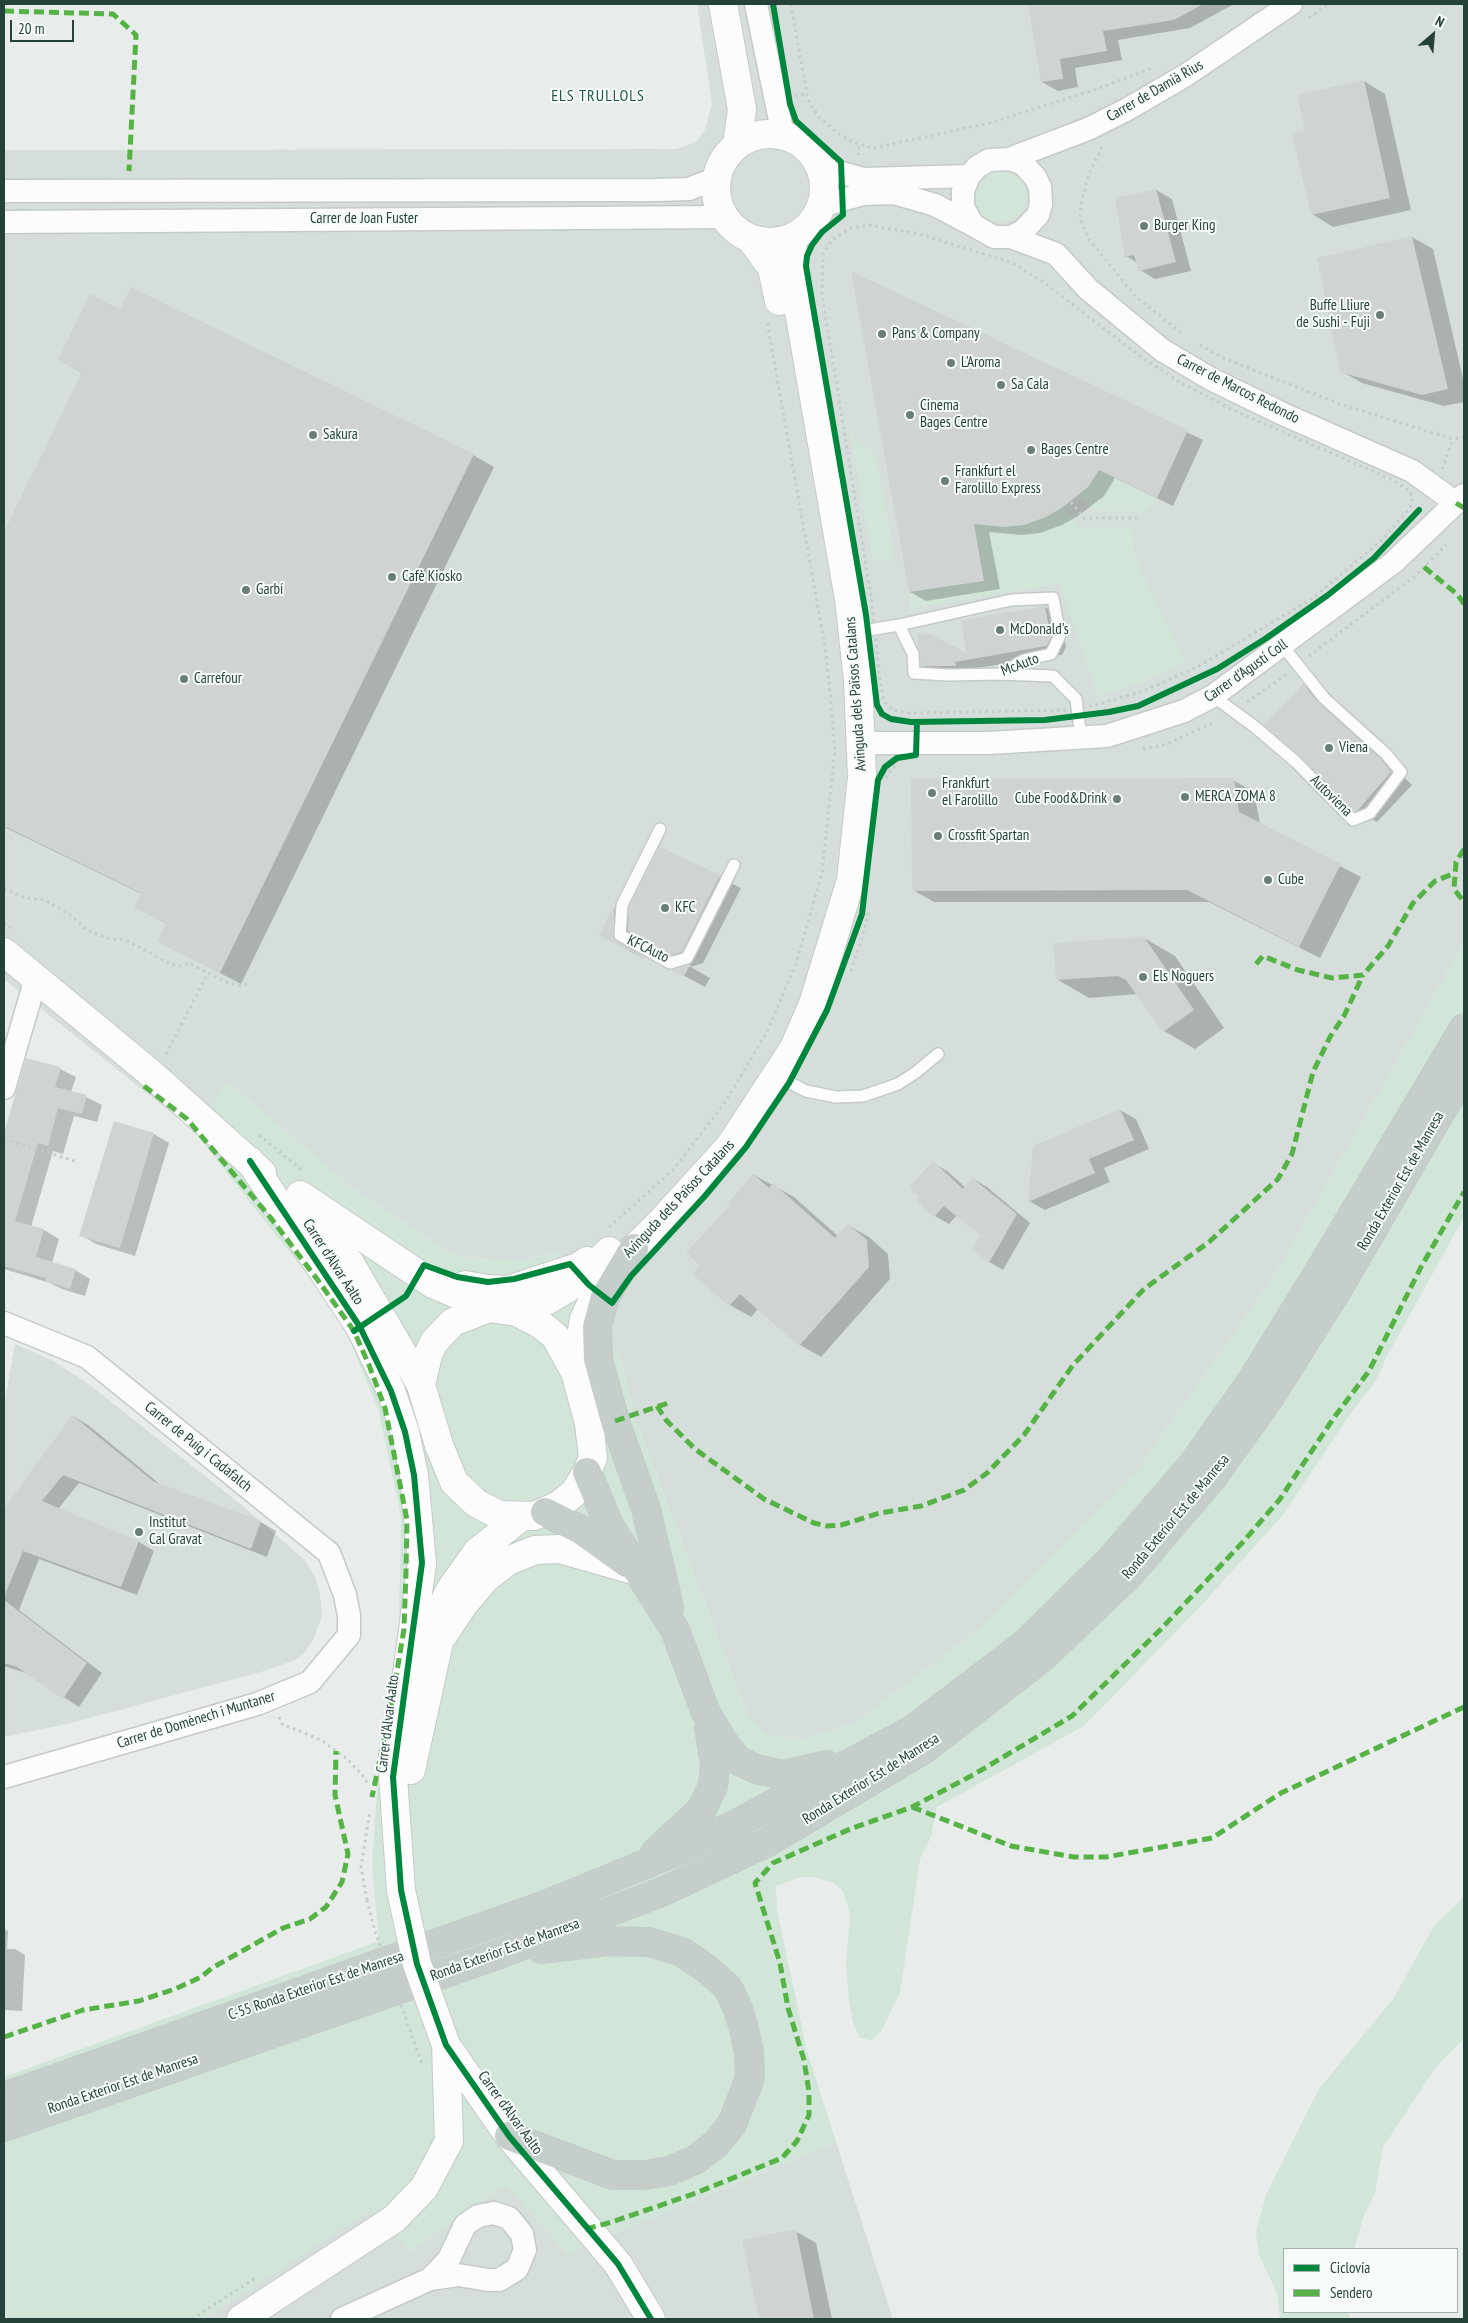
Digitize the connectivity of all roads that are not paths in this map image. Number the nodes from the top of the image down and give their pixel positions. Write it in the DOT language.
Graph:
graph roads {
  1 [pos="723,4"];
  2 [pos="756,4"];
  3 [pos="1290,4"];
  4 [pos="742,109"];
  5 [pos="774,135"];
  6 [pos="737,145"];
  7 [pos="1009,159"];
  8 [pos="820,167"];
  9 [pos="969,176"];
  10 [pos="717,178"];
  11 [pos="4,191"];
  12 [pos="822,206"];
  13 [pos="725,217"];
  14 [pos="4,222"];
  15 [pos="972,225"];
  16 [pos="794,237"];
  17 [pos="1011,237"];
  18 [pos="750,238"];
  19 [pos="1460,499"];
  20 [pos="899,625"];
  21 [pos="854,633"];
  22 [pos="1282,645"];
  23 [pos="1000,674"];
  24 [pos="1213,696"];
  25 [pos="1078,721"];
  26 [pos="862,744"];
  27 [pos="660,829"];
  28 [pos="734,865"];
  29 [pos="8,940"];
  30 [pos="36,978"];
  31 [pos="1464,1028"];
  32 [pos="938,1054"];
  33 [pos="1464,1072"];
  34 [pos="771,1073"];
  35 [pos="4,1088"];
  36 [pos="250,1161"];
  37 [pos="618,1241"];
  38 [pos="405,1266"];
  39 [pos="489,1308"];
  40 [pos="517,1312"];
  41 [pos="4,1323"];
  42 [pos="575,1372"];
  43 [pos="421,1385"];
  44 [pos="439,1445"];
  45 [pos="587,1472"];
  46 [pos="533,1514"];
  47 [pos="422,1563"];
  48 [pos="639,1571"];
  49 [pos="349,1615"];
  50 [pos="675,1630"];
  51 [pos="439,1642"];
  52 [pos="706,1714"];
  53 [pos="863,1757"];
  54 [pos="4,1777"];
  55 [pos="398,1839"];
  56 [pos="682,1849"];
  57 [pos="641,1866"];
  58 [pos="498,1954"];
  59 [pos="446,2045"];
  60 [pos="4,2097"];
  61 [pos="4,2126"];
  62 [pos="509,2136"];
  63 [pos="430,2279"];
  64 [pos="241,2319"];
  65 [pos="342,2319"];
  66 [pos="651,2319"];
  1 -- 4 [label="street"];
  2 -- 5 [label="street"];
  3 -- 7 [label="street, Carrer de Damià Rius"];
  4 -- 5 [label="street"];
  4 -- 6 [label="street"];
  5 -- 6 [label="street"];
  5 -- 8 [label="street"];
  6 -- 10 [label="street"];
  7 -- 9 [label="street"];
  7 -- 17 [label="street"];
  8 -- 9 [label="street"];
  8 -- 12 [label="street"];
  9 -- 15 [label="street"];
  10 -- 11 [label="street, Carrer de Joan Fuster"];
  10 -- 13 [label="street"];
  12 -- 15 [label="street"];
  12 -- 16 [label="street"];
  13 -- 14 [label="street, Carrer de Joan Fuster"];
  13 -- 18 [label="street"];
  15 -- 17 [label="street"];
  16 -- 18 [label="street"];
  16 -- 21 [label="street, Avinguda dels Països Catalans"];
  17 -- 19 [label="street, Carrer de Marcos Redondo"];
  18 -- 21 [label="street, Avinguda dels Països Catalans"];
  19 -- 22 [label="street, Carrer d'Agustí Coll"];
  20 -- 21 [label="lane, McAuto"];
  20 -- 23 [label="lane, McAuto"];
  20 -- 23 [label="lane, McAuto"];
  21 -- 26 [label="street, Avinguda dels Països Catalans"];
  21 -- 34 [label="street, Avinguda dels Països Catalans"];
  22 -- 24 [label="street, Carrer d'Agustí Coll"];
  22 -- 24 [label="lane, Autoviena"];
  23 -- 25 [label="lane"];
  24 -- 25 [label="street, Carrer d'Agustí Coll"];
  25 -- 26 [label="street, Carrer d'Agustí Coll"];
  26 -- 34 [label="street, Avinguda dels Països Catalans"];
  27 -- 28 [label="lane, KFCAuto"];
  29 -- 30 [label="street, Carrer d'Alvar Aalto"];
  30 -- 35 [label="street"];
  30 -- 36 [label="street, Carrer d'Alvar Aalto"];
  31 -- 53 [label="highway, Ronda Exterior Est de Manresa"];
  32 -- 34 [label="lane"];
  33 -- 58 [label="highway, Ronda Exterior Est de Manresa"];
  34 -- 37 [label="street, Avinguda dels Països Catalans"];
  36 -- 38 [label="street, Carrer d'Alvar Aalto"];
  36 -- 43 [label="street, Carrer d'Alvar Aalto"];
  36 -- 47 [label="street, Carrer d'Alvar Aalto"];
  37 -- 38 [label="street"];
  37 -- 40 [label="street"];
  37 -- 42 [label="street, Avinguda dels Països Catalans"];
  37 -- 50 [label="highway"];
  38 -- 39 [label="street, Carrer d'Alvar Aalto"];
  39 -- 40 [label="street"];
  39 -- 43 [label="street"];
  40 -- 42 [label="street"];
  41 -- 49 [label="street, Carrer de Puig i Cadafalch"];
  42 -- 45 [label="street"];
  43 -- 44 [label="street, Carrer d'Alvar Aalto"];
  44 -- 46 [label="street, Carrer d'Alvar Aalto"];
  44 -- 47 [label="street"];
  45 -- 46 [label="street, Carrer d'Alvar Aalto"];
  45 -- 48 [label="highway"];
  46 -- 48 [label="highway"];
  46 -- 51 [label="street, Carrer d'Alvar Aalto"];
  47 -- 55 [label="street, Carrer d'Alvar Aalto"];
  48 -- 50 [label="highway"];
  48 -- 51 [label="street"];
  49 -- 54 [label="street, Carrer de Domènech i Muntaner"];
  50 -- 52 [label="highway"];
  51 -- 55 [label="street, Carrer d'Alvar Aalto"];
  52 -- 53 [label="highway"];
  52 -- 57 [label="highway"];
  53 -- 56 [label="highway, Ronda Exterior Est de Manresa"];
  55 -- 59 [label="street, Carrer d'Alvar Aalto, bridge"];
  56 -- 57 [label="highway, C-55 Ronda Exterior Est de Manresa"];
  57 -- 60 [label="highway, C-55 Ronda Exterior Est de Manresa"];
  58 -- 61 [label="highway, Ronda Exterior Est de Manresa"];
  58 -- 62 [label="highway"];
  59 -- 62 [label="street, Carrer d'Alvar Aalto"];
  59 -- 64 [label="street"];
  62 -- 66 [label="street, Carrer d'Alvar Aalto"];
  63 -- 65 [label="street"];
}
